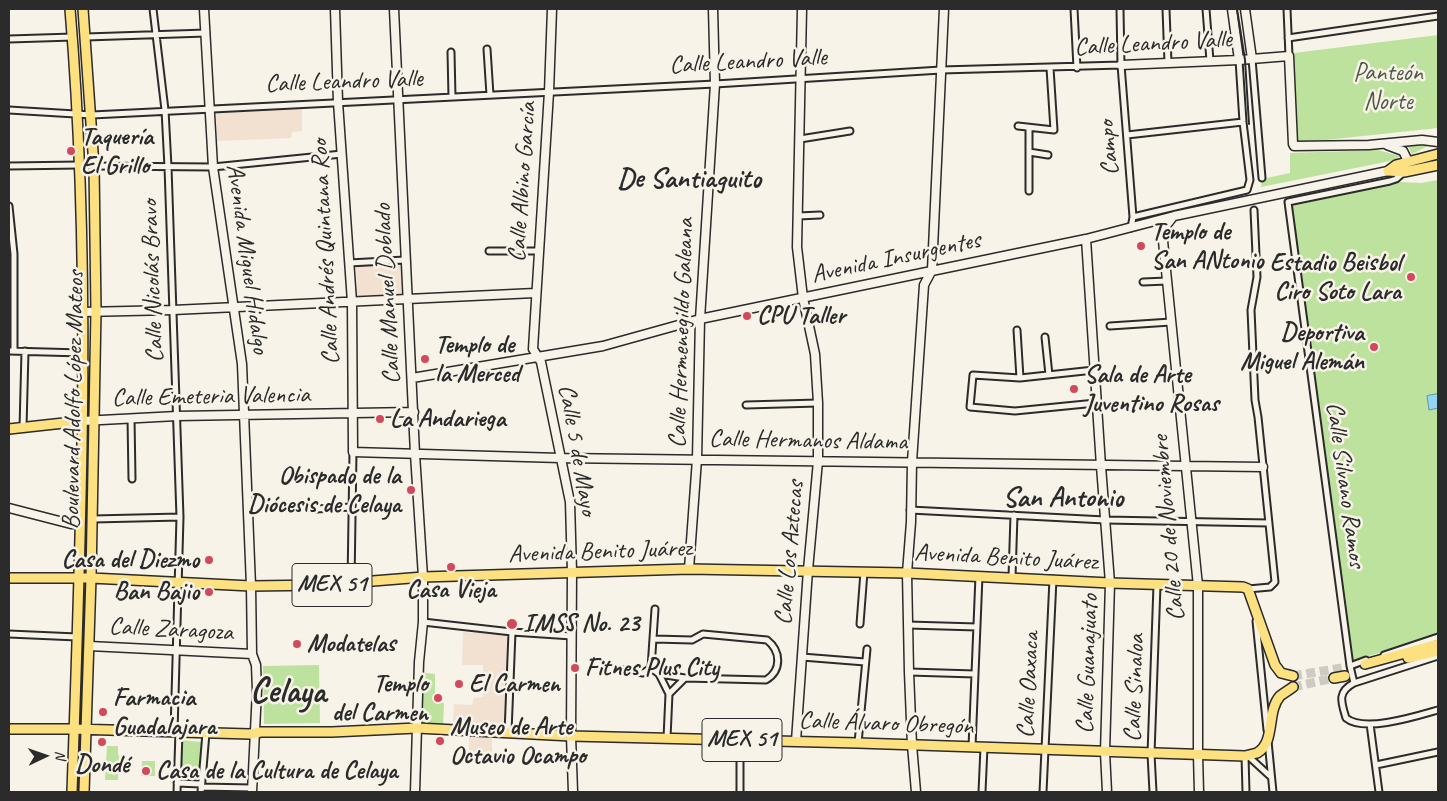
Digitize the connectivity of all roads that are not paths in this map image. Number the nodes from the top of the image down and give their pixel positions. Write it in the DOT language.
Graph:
graph roads {
  1 [pos="70,9"];
  2 [pos="83,9"];
  3 [pos="153,9"];
  4 [pos="204,9"];
  5 [pos="335,9"];
  6 [pos="394,9"];
  7 [pos="552,9"];
  8 [pos="713,9"];
  9 [pos="802,9"];
  10 [pos="944,9"];
  11 [pos="1074,9"];
  12 [pos="1120,9"];
  13 [pos="1166,9"];
  14 [pos="1206,9"];
  15 [pos="1232,9"];
  16 [pos="1245,9"];
  17 [pos="1287,9"];
  18 [pos="1433,9"];
  19 [pos="1436,17"];
  20 [pos="156,34"];
  21 [pos="206,34"];
  22 [pos="73,37"];
  23 [pos="86,37"];
  24 [pos="1288,38"];
  25 [pos="9,39"];
  26 [pos="487,49"];
  27 [pos="450,52"];
  28 [pos="1288,56"];
  29 [pos="1252,59"];
  30 [pos="1239,60"];
  31 [pos="1210,61"];
  32 [pos="1168,63"];
  33 [pos="1121,65"];
  34 [pos="1050,68"];
  35 [pos="1076,68"];
  36 [pos="941,70"];
  37 [pos="801,79"];
  38 [pos="715,84"];
  39 [pos="549,92"];
  40 [pos="490,95"];
  41 [pos="452,98"];
  42 [pos="398,99"];
  43 [pos="338,102"];
  44 [pos="210,108"];
  45 [pos="9,110"];
  46 [pos="165,110"];
  47 [pos="92,114"];
  48 [pos="78,115"];
  49 [pos="1243,122"];
  50 [pos="1018,126"];
  51 [pos="1029,128"];
  52 [pos="850,131"];
  53 [pos="1126,135"];
  54 [pos="800,139"];
  55 [pos="1438,142"];
  56 [pos="1380,144"];
  57 [pos="1029,152"];
  58 [pos="342,154"];
  59 [pos="1438,154"];
  60 [pos="1048,155"];
  61 [pos="1408,161"];
  62 [pos="81,165"];
  63 [pos="1438,165"];
  64 [pos="9,166"];
  65 [pos="94,166"];
  66 [pos="168,167"];
  67 [pos="213,167"];
  68 [pos="1388,171"];
  69 [pos="1404,172"];
  70 [pos="1262,178"];
  71 [pos="1029,191"];
  72 [pos="9,206"];
  73 [pos="1254,210"];
  74 [pos="820,214"];
  75 [pos="798,216"];
  76 [pos="1174,216"];
  77 [pos="1133,217"];
  78 [pos="1131,228"];
  79 [pos="1162,231"];
  80 [pos="1086,239"];
  81 [pos="489,251"];
  82 [pos="538,251"];
  83 [pos="405,260"];
  84 [pos="349,263"];
  85 [pos="932,270"];
  86 [pos="1167,281"];
  87 [pos="1143,282"];
  88 [pos="535,293"];
  89 [pos="803,298"];
  90 [pos="407,300"];
  91 [pos="352,302"];
  92 [pos="234,307"];
  93 [pos="173,310"];
  94 [pos="83,312"];
  95 [pos="96,312"];
  96 [pos="700,319"];
  97 [pos="1171,322"];
  98 [pos="1110,326"];
  99 [pos="1017,330"];
  100 [pos="1045,336"];
  101 [pos="11,351"];
  102 [pos="25,352"];
  103 [pos="82,353"];
  104 [pos="536,356"];
  105 [pos="1094,370"];
  106 [pos="1049,375"];
  107 [pos="412,378"];
  108 [pos="1020,378"];
  109 [pos="818,403"];
  110 [pos="1096,403"];
  111 [pos="746,405"];
  112 [pos="414,412"];
  113 [pos="353,414"];
  114 [pos="177,416"];
  115 [pos="243,416"];
  116 [pos="131,418"];
  117 [pos="82,420"];
  118 [pos="95,420"];
  119 [pos="23,428"];
  120 [pos="9,429"];
  121 [pos="353,452"];
  122 [pos="415,454"];
  123 [pos="560,458"];
  124 [pos="697,459"];
  125 [pos="818,461"];
  126 [pos="912,462"];
  127 [pos="1100,466"];
  128 [pos="1185,466"];
  129 [pos="1263,467"];
  130 [pos="132,479"];
  131 [pos="351,507"];
  132 [pos="9,508"];
  133 [pos="316,509"];
  134 [pos="910,510"];
  135 [pos="1014,516"];
  136 [pos="180,517"];
  137 [pos="92,519"];
  138 [pos="1104,520"];
  139 [pos="1191,523"];
  140 [pos="1269,523"];
  141 [pos="79,524"];
  142 [pos="689,568"];
  143 [pos="808,570"];
  144 [pos="864,571"];
  145 [pos="572,572"];
  146 [pos="907,572"];
  147 [pos="979,576"];
  148 [pos="423,577"];
  149 [pos="1012,577"];
  150 [pos="9,578"];
  151 [pos="91,578"];
  152 [pos="78,579"];
  153 [pos="1053,579"];
  154 [pos="178,583"];
  155 [pos="351,583"];
  156 [pos="1110,583"];
  157 [pos="1157,584"];
  158 [pos="251,586"];
  159 [pos="1198,586"];
  160 [pos="1248,589"];
  161 [pos="655,609"];
  162 [pos="1255,609"];
  163 [pos="423,622"];
  164 [pos="860,624"];
  165 [pos="908,625"];
  166 [pos="977,627"];
  167 [pos="512,632"];
  168 [pos="9,634"];
  169 [pos="77,636"];
  170 [pos="572,636"];
  171 [pos="1438,637"];
  172 [pos="654,639"];
  173 [pos="1438,644"];
  174 [pos="89,646"];
  175 [pos="867,649"];
  176 [pos="177,651"];
  177 [pos="1438,651"];
  178 [pos="252,654"];
  179 [pos="1438,656"];
  180 [pos="802,658"];
  181 [pos="866,662"];
  182 [pos="1350,666"];
  183 [pos="652,668"];
  184 [pos="623,670"];
  185 [pos="909,672"];
  186 [pos="659,674"];
  187 [pos="975,674"];
  188 [pos="1293,676"];
  189 [pos="1345,676"];
  190 [pos="684,678"];
  191 [pos="1334,678"];
  192 [pos="1354,684"];
  193 [pos="1293,687"];
  194 [pos="669,694"];
  195 [pos="1438,710"];
  196 [pos="1370,724"];
  197 [pos="9,728"];
  198 [pos="417,728"];
  199 [pos="74,729"];
  200 [pos="87,729"];
  201 [pos="177,732"];
  202 [pos="206,733"];
  203 [pos="508,733"];
  204 [pos="256,734"];
  205 [pos="571,736"];
  206 [pos="667,738"];
  207 [pos="1268,739"];
  208 [pos="740,740"];
  209 [pos="796,742"];
  210 [pos="858,743"];
  211 [pos="912,745"];
  212 [pos="972,747"];
  213 [pos="984,747"];
  214 [pos="1045,750"];
  215 [pos="1105,752"];
  216 [pos="1438,752"];
  217 [pos="1151,754"];
  218 [pos="1198,756"];
  219 [pos="1246,756"];
  220 [pos="1376,765"];
  221 [pos="1271,777"];
  222 [pos="178,783"];
  223 [pos="201,788"];
  224 [pos="252,790"];
  225 [pos="72,792"];
  226 [pos="84,792"];
  227 [pos="177,792"];
  228 [pos="414,792"];
  229 [pos="573,792"];
  230 [pos="740,792"];
  231 [pos="916,792"];
  232 [pos="982,792"];
  233 [pos="1043,792"];
  234 [pos="1107,792"];
  235 [pos="1153,792"];
  236 [pos="1199,792"];
  237 [pos="1246,792"];
  238 [pos="1273,792"];
  239 [pos="1379,792"];
  1 -- 22 [label="main road, Boulevard Adolfo López Mateos"];
  2 -- 23 [label="main road, Boulevard Adolfo López Mateos"];
  3 -- 20 [label="street, Calle Nicolás Bravo"];
  4 -- 21 [label="main road, Avenida Miguel Hidalgo"];
  5 -- 43 [label="main road, Calle Andrés Quintana Roo"];
  6 -- 42 [label="main road, Calle Manuel Doblado"];
  7 -- 39 [label="main road, Calle Albino García"];
  8 -- 38 [label="main road, Calle Hermenegildo Galeana"];
  9 -- 37 [label="main road, Calle Los Aztecas"];
  10 -- 36 [label="main road"];
  11 -- 35 [label="street"];
  12 -- 33 [label="street, Campo"];
  13 -- 32 [label="street"];
  14 -- 31 [label="street"];
  15 -- 30 [label="main road"];
  16 -- 29 [label="main road"];
  17 -- 24 [label="street"];
  18 -- 19 [label="street"];
  19 -- 24 [label="street"];
  20 -- 21 [label="street"];
  20 -- 23 [label="street"];
  20 -- 46 [label="street, Calle Nicolás Bravo"];
  21 -- 44 [label="main road, Avenida Miguel Hidalgo"];
  22 -- 25 [label="street"];
  22 -- 48 [label="main road, Boulevard Adolfo López Mateos"];
  23 -- 47 [label="main road, Boulevard Adolfo López Mateos"];
  24 -- 28 [label="street"];
  26 -- 40 [label="street"];
  27 -- 41 [label="street"];
  28 -- 29 [label="main road, Calle Leandro Valle"];
  28 -- 56 [label="main road"];
  29 -- 30 [label="main road, Calle Leandro Valle"];
  29 -- 70 [label="street"];
  30 -- 31 [label="main road, Calle Leandro Valle"];
  30 -- 49 [label="street"];
  31 -- 32 [label="main road, Calle Leandro Valle"];
  32 -- 33 [label="main road, Calle Leandro Valle"];
  33 -- 35 [label="street, Calle Leandro Valle"];
  33 -- 53 [label="street, Campo"];
  34 -- 35 [label="street, Calle Leandro Valle"];
  34 -- 36 [label="street, Calle Leandro Valle"];
  34 -- 51 [label="street"];
  36 -- 37 [label="street, Calle Leandro Valle"];
  36 -- 85 [label="main road"];
  37 -- 38 [label="street, Calle Leandro Valle"];
  37 -- 54 [label="main road, Calle Los Aztecas"];
  38 -- 39 [label="street, Calle Leandro Valle"];
  38 -- 96 [label="main road, Calle Hermenegildo Galeana"];
  39 -- 40 [label="street, Calle Leandro Valle"];
  39 -- 82 [label="main road, Calle Albino García"];
  40 -- 41 [label="street, Calle Leandro Valle"];
  41 -- 42 [label="street, Calle Leandro Valle"];
  42 -- 43 [label="street, Calle Leandro Valle"];
  42 -- 83 [label="main road, Calle Manuel Doblado"];
  43 -- 44 [label="street, Calle Leandro Valle"];
  43 -- 58 [label="main road, Calle Andrés Quintana Roo"];
  44 -- 46 [label="street, Calle Leandro Valle"];
  44 -- 67 [label="main road, Avenida Miguel Hidalgo"];
  45 -- 48 [label="street, Calle Leandro Valle"];
  46 -- 47 [label="street, Calle Leandro Valle"];
  46 -- 66 [label="street, Calle Nicolás Bravo"];
  47 -- 48 [label="street, Calle Leandro Valle"];
  47 -- 65 [label="main road, Boulevard Adolfo López Mateos"];
  48 -- 62 [label="main road, Boulevard Adolfo López Mateos"];
  49 -- 53 [label="street"];
  49 -- 77 [label="street"];
  50 -- 51 [label="street"];
  51 -- 57 [label="street"];
  52 -- 54 [label="street"];
  53 -- 77 [label="street, Campo"];
  54 -- 75 [label="main road, Calle Los Aztecas"];
  55 -- 56 [label="main road"];
  56 -- 61 [label="main road"];
  57 -- 60 [label="street"];
  57 -- 71 [label="street"];
  58 -- 67 [label="street"];
  58 -- 84 [label="main road, Calle Andrés Quintana Roo"];
  59 -- 61 [label="main road"];
  61 -- 68 [label="main road"];
  62 -- 64 [label="street"];
  62 -- 94 [label="main road, Boulevard Adolfo López Mateos"];
  63 -- 69 [label="main road"];
  65 -- 66 [label="street"];
  65 -- 95 [label="main road, Boulevard Adolfo López Mateos"];
  66 -- 67 [label="street"];
  66 -- 93 [label="street, Calle Nicolás Bravo"];
  67 -- 92 [label="main road, Avenida Miguel Hidalgo"];
  68 -- 69 [label="main road"];
  68 -- 76 [label="main road, Avenida Insurgentes"];
  69 -- 182 [label="street, Calle Silvano Ramos"];
  72 -- 101 [label="street"];
  73 -- 129 [label="street"];
  74 -- 75 [label="street"];
  75 -- 89 [label="main road, Calle Los Aztecas"];
  76 -- 78 [label="main road, Avenida Insurgentes"];
  76 -- 79 [label="main road"];
  77 -- 78 [label="street, Campo"];
  78 -- 79 [label="main road"];
  78 -- 80 [label="main road, Avenida Insurgentes"];
  79 -- 86 [label="main road, Calle 20 de Noviembre"];
  80 -- 85 [label="main road, Avenida Insurgentes"];
  80 -- 105 [label="main road, Calle Guanajuato"];
  81 -- 82 [label="street"];
  82 -- 88 [label="main road, Calle Albino García"];
  83 -- 84 [label="street"];
  83 -- 90 [label="main road, Calle Manuel Doblado"];
  84 -- 91 [label="main road, Calle Andrés Quintana Roo"];
  85 -- 89 [label="main road, Avenida Insurgentes"];
  85 -- 126 [label="main road"];
  86 -- 87 [label="street"];
  86 -- 97 [label="main road, Calle 20 de Noviembre"];
  88 -- 90 [label="main road"];
  88 -- 104 [label="main road, Calle Albino García"];
  89 -- 96 [label="main road, Avenida Insurgentes"];
  89 -- 109 [label="main road, Calle Los Aztecas"];
  90 -- 91 [label="main road"];
  90 -- 107 [label="main road, Calle Manuel Doblado"];
  91 -- 92 [label="main road"];
  91 -- 113 [label="main road, Calle Andrés Quintana Roo"];
  92 -- 93 [label="main road"];
  92 -- 115 [label="main road, Avenida Miguel Hidalgo"];
  93 -- 95 [label="main road"];
  93 -- 114 [label="street, Calle Nicolás Bravo"];
  94 -- 95 [label="main road"];
  94 -- 103 [label="main road, Boulevard Adolfo López Mateos"];
  95 -- 118 [label="main road, Boulevard Adolfo López Mateos"];
  96 -- 104 [label="main road, Avenida Insurgentes"];
  96 -- 124 [label="main road, Calle Hermenegildo Galeana"];
  97 -- 98 [label="street"];
  97 -- 128 [label="main road, Calle 20 de Noviembre"];
  99 -- 108 [label="street"];
  100 -- 106 [label="street"];
  101 -- 102 [label="street"];
  102 -- 103 [label="street"];
  102 -- 119 [label="street"];
  103 -- 117 [label="main road, Boulevard Adolfo López Mateos"];
  104 -- 107 [label="main road, Avenida Insurgentes"];
  104 -- 123 [label="main road, Calle 5 de Mayo"];
  105 -- 106 [label="street"];
  105 -- 110 [label="main road, Calle Guanajuato"];
  106 -- 108 [label="street"];
  107 -- 112 [label="main road, Calle Manuel Doblado"];
  108 -- 110 [label="street"];
  109 -- 111 [label="street"];
  109 -- 125 [label="main road, Calle Los Aztecas"];
  110 -- 127 [label="main road, Calle Guanajuato"];
  112 -- 113 [label="main road, Calle Emeteria Valencia"];
  112 -- 122 [label="main road, Calle Manuel Doblado"];
  113 -- 115 [label="main road, Calle Emeteria Valencia"];
  113 -- 121 [label="main road, Calle Andrés Quintana Roo"];
  114 -- 115 [label="main road, Calle Emeteria Valencia"];
  114 -- 116 [label="main road, Calle Emeteria Valencia"];
  114 -- 136 [label="street, Calle Nicolás Bravo"];
  115 -- 158 [label="main road, Avenida Miguel Hidalgo"];
  116 -- 118 [label="main road, Calle Emeteria Valencia"];
  116 -- 130 [label="street"];
  117 -- 118 [label="main road, Calle Emeteria Valencia"];
  117 -- 119 [label="main road, Calle Emeteria Valencia"];
  117 -- 141 [label="main road, Boulevard Adolfo López Mateos"];
  118 -- 137 [label="main road, Boulevard Adolfo López Mateos"];
  119 -- 120 [label="main road, Calle Emeteria Valencia"];
  121 -- 122 [label="main road, Calle Hermanos Aldama"];
  121 -- 131 [label="street, Calle Andrés Quintana Roo"];
  122 -- 123 [label="main road, Calle Hermanos Aldama"];
  122 -- 148 [label="main road, Calle Manuel Doblado"];
  123 -- 124 [label="main road, Calle Hermanos Aldama"];
  123 -- 145 [label="main road, Calle 5 de Mayo"];
  124 -- 125 [label="main road, Calle Hermanos Aldama"];
  124 -- 142 [label="main road, Calle Hermenegildo Galeana"];
  125 -- 126 [label="main road, Calle Hermanos Aldama"];
  125 -- 143 [label="main road, Calle Los Aztecas"];
  126 -- 127 [label="main road, Calle Hermanos Aldama"];
  126 -- 134 [label="main road"];
  127 -- 128 [label="main road, Calle Hermanos Aldama"];
  127 -- 138 [label="main road, Calle Guanajuato"];
  128 -- 129 [label="main road, Calle Hermanos Aldama"];
  128 -- 139 [label="main road, Calle 20 de Noviembre"];
  129 -- 140 [label="street"];
  131 -- 133 [label="street"];
  131 -- 155 [label="street, Calle Andrés Quintana Roo"];
  132 -- 141 [label="main road"];
  134 -- 135 [label="street"];
  134 -- 146 [label="main road"];
  135 -- 138 [label="street"];
  135 -- 149 [label="street"];
  136 -- 137 [label="street"];
  136 -- 154 [label="street, Calle Nicolás Bravo"];
  137 -- 151 [label="main road, Boulevard Adolfo López Mateos"];
  138 -- 139 [label="street"];
  138 -- 156 [label="main road, Calle Guanajuato"];
  139 -- 140 [label="street"];
  139 -- 159 [label="main road, Calle 20 de Noviembre"];
  140 -- 160 [label="street"];
  141 -- 152 [label="main road, Boulevard Adolfo López Mateos"];
  142 -- 143 [label="main road, Avenida Benito Juárez"];
  142 -- 145 [label="main road, Avenida Benito Juárez"];
  143 -- 144 [label="main road, Avenida Benito Juárez"];
  143 -- 180 [label="main road, Calle Los Aztecas"];
  144 -- 146 [label="main road, Avenida Benito Juárez"];
  144 -- 164 [label="street"];
  145 -- 148 [label="main road, Avenida Benito Juárez / MEX 51"];
  145 -- 170 [label="main road, Calle 5 de Mayo"];
  146 -- 147 [label="main road, Avenida Benito Juárez"];
  146 -- 165 [label="main road"];
  147 -- 149 [label="main road, Avenida Benito Juárez"];
  147 -- 166 [label="street"];
  148 -- 155 [label="main road, Avenida Benito Juárez / MEX 51"];
  148 -- 163 [label="main road, Calle Manuel Doblado"];
  149 -- 153 [label="main road, Avenida Benito Juárez"];
  150 -- 152 [label="main road, MEX 51"];
  151 -- 152 [label="main road, MEX 51"];
  151 -- 154 [label="main road, Avenida Benito Juárez / MEX 51"];
  151 -- 174 [label="main road, Boulevard Adolfo López Mateos"];
  152 -- 169 [label="main road, Boulevard Adolfo López Mateos"];
  153 -- 156 [label="main road, Avenida Benito Juárez"];
  153 -- 214 [label="street, Calle Oaxaca"];
  154 -- 158 [label="main road, Avenida Benito Juárez / MEX 51"];
  154 -- 176 [label="street, Calle Nicolás Bravo"];
  155 -- 158 [label="main road, Avenida Benito Juárez / MEX 51"];
  156 -- 157 [label="main road, Avenida Benito Juárez"];
  156 -- 215 [label="main road, Calle Guanajuato"];
  157 -- 159 [label="main road, Avenida Benito Juárez"];
  157 -- 217 [label="street, Calle Sinaloa"];
  158 -- 178 [label="main road, Avenida Miguel Hidalgo"];
  159 -- 160 [label="main road, Avenida Benito Juárez"];
  159 -- 218 [label="main road, Calle 20 de Noviembre"];
  160 -- 162 [label="main road"];
  161 -- 172 [label="street"];
  162 -- 188 [label="main road"];
  162 -- 207 [label="street"];
  163 -- 167 [label="street"];
  163 -- 198 [label="main road, Calle Manuel Doblado"];
  165 -- 166 [label="street"];
  165 -- 185 [label="main road"];
  166 -- 187 [label="street"];
  167 -- 170 [label="street"];
  167 -- 203 [label="street"];
  168 -- 169 [label="street, Calle Zaragoza"];
  169 -- 199 [label="main road, Boulevard Adolfo López Mateos"];
  170 -- 205 [label="main road, Calle 5 de Mayo"];
  171 -- 182 [label="street"];
  172 -- 183 [label="street"];
  172 -- 190 [label="street"];
  173 -- 177 [label="main road"];
  174 -- 176 [label="main road, Calle Zaragoza"];
  174 -- 200 [label="main road, Boulevard Adolfo López Mateos"];
  175 -- 181 [label="street"];
  176 -- 178 [label="main road, Calle Zaragoza"];
  176 -- 201 [label="street, Calle Nicolás Bravo"];
  178 -- 204 [label="main road, Avenida Miguel Hidalgo"];
  179 -- 192 [label="street"];
  180 -- 181 [label="street"];
  180 -- 209 [label="main road, Calle Los Aztecas"];
  181 -- 210 [label="street"];
  182 -- 192 [label="street, Calle Silvano Ramos"];
  183 -- 184 [label="street"];
  183 -- 186 [label="street"];
  185 -- 187 [label="street"];
  185 -- 211 [label="main road"];
  186 -- 190 [label="street"];
  186 -- 194 [label="street"];
  187 -- 212 [label="street"];
  189 -- 191 [label="main road"];
  190 -- 194 [label="street"];
  192 -- 196 [label="street"];
  193 -- 207 [label="main road"];
  194 -- 206 [label="street"];
  195 -- 196 [label="street"];
  196 -- 220 [label="street"];
  197 -- 199 [label="main road, MEX 51"];
  198 -- 203 [label="main road, Calle Álvaro Obregón / MEX 51"];
  198 -- 204 [label="main road, Calle Álvaro Obregón / MEX 51"];
  198 -- 228 [label="main road, Calle Manuel Doblado"];
  199 -- 200 [label="main road, MEX 51"];
  199 -- 225 [label="main road, Boulevard Adolfo López Mateos"];
  200 -- 201 [label="main road, MEX 51"];
  200 -- 226 [label="main road, Boulevard Adolfo López Mateos"];
  201 -- 202 [label="main road, MEX 51"];
  201 -- 222 [label="street, Calle Nicolás Bravo"];
  202 -- 204 [label="main road, MEX 51"];
  202 -- 223 [label="street"];
  203 -- 205 [label="main road, Calle Álvaro Obregón / MEX 51"];
  204 -- 224 [label="main road, Avenida Miguel Hidalgo"];
  205 -- 206 [label="main road, Calle Álvaro Obregón / MEX 51"];
  205 -- 229 [label="main road, Calle 5 de Mayo"];
  206 -- 208 [label="main road, Calle Álvaro Obregón / MEX 51"];
  207 -- 219 [label="main road"];
  207 -- 221 [label="street"];
  208 -- 209 [label="main road, Calle Álvaro Obregón / MEX 51"];
  208 -- 230 [label="street"];
  209 -- 210 [label="main road, Calle Álvaro Obregón / MEX 51"];
  210 -- 211 [label="main road, Calle Álvaro Obregón / MEX 51"];
  211 -- 212 [label="main road, Calle Álvaro Obregón / MEX 51"];
  211 -- 231 [label="main road"];
  212 -- 213 [label="main road, Calle Álvaro Obregón / MEX 51"];
  213 -- 214 [label="main road, Calle Álvaro Obregón / MEX 51"];
  213 -- 232 [label="street"];
  214 -- 215 [label="main road, Calle Álvaro Obregón / MEX 51"];
  214 -- 233 [label="street, Calle Oaxaca"];
  215 -- 217 [label="main road, Calle Álvaro Obregón / MEX 51"];
  215 -- 234 [label="main road, Calle Guanajuato"];
  216 -- 220 [label="street"];
  217 -- 218 [label="main road, Calle Álvaro Obregón / MEX 51"];
  217 -- 235 [label="street, Calle Sinaloa"];
  218 -- 219 [label="main road, Calle Álvaro Obregón"];
  218 -- 236 [label="main road, Calle 20 de Noviembre"];
  219 -- 221 [label="street"];
  219 -- 237 [label="street"];
  220 -- 239 [label="street"];
  221 -- 238 [label="street"];
  222 -- 223 [label="street"];
  222 -- 227 [label="street, Calle Nicolás Bravo"];
  223 -- 224 [label="street"];
}
